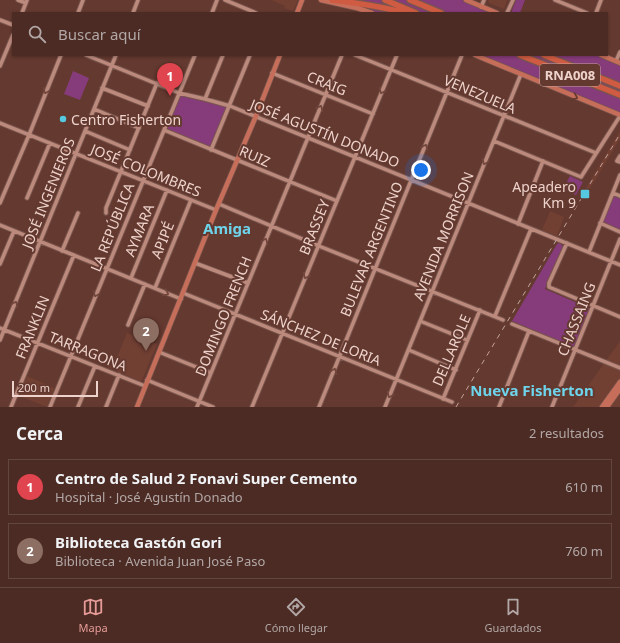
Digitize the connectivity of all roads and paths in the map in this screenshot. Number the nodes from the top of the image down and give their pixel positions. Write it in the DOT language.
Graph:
graph roads {
  1 [pos="18,0"];
  2 [pos="83,0"];
  3 [pos="138,0"];
  4 [pos="217,0"];
  5 [pos="225,0"];
  6 [pos="302,0"];
  7 [pos="320,0"];
  8 [pos="332,0"];
  9 [pos="385,0"];
  10 [pos="410,0"];
  11 [pos="420,0"];
  12 [pos="466,0"];
  13 [pos="484,0"];
  14 [pos="513,0"];
  15 [pos="555,0"];
  16 [pos="601,0"];
  17 [pos="26,2"];
  18 [pos="481,7"];
  19 [pos="243,8"];
  20 [pos="22,12"];
  21 [pos="78,12"];
  22 [pos="133,12"];
  23 [pos="212,12"];
  24 [pos="241,12"];
  25 [pos="253,12"];
  26 [pos="297,12"];
  27 [pos="369,12"];
  28 [pos="402,12"];
  29 [pos="414,12"];
  30 [pos="439,12"];
  31 [pos="442,12"];
  32 [pos="494,12"];
  33 [pos="507,12"];
  34 [pos="585,12"];
  35 [pos="596,12"];
  36 [pos="0,20"];
  37 [pos="12,25"];
  38 [pos="12,36"];
  39 [pos="620,52"];
  40 [pos="60,56"];
  41 [pos="89,56"];
  42 [pos="116,56"];
  43 [pos="195,56"];
  44 [pos="223,56"];
  45 [pos="250,56"];
  46 [pos="280,56"];
  47 [pos="342,56"];
  48 [pos="358,56"];
  49 [pos="397,56"];
  50 [pos="462,56"];
  51 [pos="477,56"];
  52 [pos="522,56"];
  53 [pos="546,56"];
  54 [pos="603,56"];
  55 [pos="618,62"];
  56 [pos="112,65"];
  57 [pos="0,66"];
  58 [pos="391,69"];
  59 [pos="272,73"];
  60 [pos="521,74"];
  61 [pos="157,83"];
  62 [pos="620,86"];
  63 [pos="102,88"];
  64 [pos="447,92"];
  65 [pos="179,93"];
  66 [pos="325,95"];
  67 [pos="620,95"];
  68 [pos="205,99"];
  69 [pos="148,106"];
  70 [pos="230,106"];
  71 [pos="94,109"];
  72 [pos="373,114"];
  73 [pos="620,115"];
  74 [pos="256,116"];
  75 [pos="504,116"];
  76 [pos="0,123"];
  77 [pos="139,128"];
  78 [pos="164,130"];
  79 [pos="85,131"];
  80 [pos="29,134"];
  81 [pos="307,138"];
  82 [pos="494,141"];
  83 [pos="50,143"];
  84 [pos="130,150"];
  85 [pos="211,150"];
  86 [pos="76,153"];
  87 [pos="596,153"];
  88 [pos="620,156"];
  89 [pos="355,157"];
  90 [pos="237,161"];
  91 [pos="543,161"];
  92 [pos="619,161"];
  93 [pos="121,172"];
  94 [pos="620,175"];
  95 [pos="143,180"];
  96 [pos="411,180"];
  97 [pos="289,182"];
  98 [pos="167,190"];
  99 [pos="612,193"];
  100 [pos="620,196"];
  101 [pos="27,198"];
  102 [pos="190,200"];
  103 [pos="337,201"];
  104 [pos="0,204"];
  105 [pos="219,204"];
  106 [pos="468,204"];
  107 [pos="216,210"];
  108 [pos="78,213"];
  109 [pos="106,213"];
  110 [pos="600,223"];
  111 [pos="518,224"];
  112 [pos="0,225"];
  113 [pos="271,226"];
  114 [pos="531,229"];
  115 [pos="14,231"];
  116 [pos="620,232"];
  117 [pos="620,239"];
  118 [pos="40,241"];
  119 [pos="566,244"];
  120 [pos="319,246"];
  121 [pos="62,251"];
  122 [pos="589,252"];
  123 [pos="74,255"];
  124 [pos="612,262"];
  125 [pos="195,263"];
  126 [pos="0,264"];
  127 [pos="620,265"];
  128 [pos="375,268"];
  129 [pos="107,269"];
  130 [pos="131,278"];
  131 [pos="145,284"];
  132 [pos="248,284"];
  133 [pos="154,288"];
  134 [pos="433,291"];
  135 [pos="183,293"];
  136 [pos="180,299"];
  137 [pos="593,306"];
  138 [pos="480,310"];
  139 [pos="235,314"];
  140 [pos="495,316"];
  141 [pos="620,317"];
  142 [pos="503,320"];
  143 [pos="420,321"];
  144 [pos="512,324"];
  145 [pos="128,325"];
  146 [pos="2,328"];
  147 [pos="529,331"];
  148 [pos="282,333"];
  149 [pos="0,340"];
  150 [pos="467,340"];
  151 [pos="38,343"];
  152 [pos="409,350"];
  153 [pos="576,350"];
  154 [pos="159,352"];
  155 [pos="71,356"];
  156 [pos="339,357"];
  157 [pos="95,366"];
  158 [pos="620,368"];
  159 [pos="456,370"];
  160 [pos="211,373"];
  161 [pos="119,375"];
  162 [pos="148,380"];
  163 [pos="396,380"];
  164 [pos="620,382"];
  165 [pos="145,386"];
  166 [pos="620,389"];
  167 [pos="443,399"];
  168 [pos="199,402"];
  169 [pos="452,402"];
  170 [pos="11,407"];
  171 [pos="50,407"];
  172 [pos="78,407"];
  173 [pos="106,407"];
  174 [pos="137,407"];
  175 [pos="197,407"];
  176 [pos="213,407"];
  177 [pos="252,407"];
  178 [pos="319,407"];
  179 [pos="385,407"];
  180 [pos="499,407"];
  181 [pos="552,407"];
  182 [pos="602,407"];
  183 [pos="607,407"];
  1 -- 17 [label="street"];
  2 -- 21 [label="street"];
  3 -- 22 [label="street"];
  4 -- 23 [label="street"];
  5 -- 19 [label="street"];
  6 -- 26 [label="main road"];
  7 -- 27 [label="main road"];
  8 -- 28 [label="highway"];
  9 -- 29 [label="highway"];
  10 -- 30 [label="highway"];
  11 -- 31 [label="highway"];
  12 -- 18 [label="main road"];
  13 -- 18 [label="street"];
  14 -- 33 [label="street"];
  15 -- 34 [label="street"];
  16 -- 35 [label="street"];
  17 -- 20 [label="street"];
  18 -- 32 [label="main road"];
  19 -- 24 [label="street"];
  19 -- 25 [label="street"];
  36 -- 37 [label="street"];
  38 -- 57 [label="street"];
  39 -- 55 [label="street"];
  40 -- 80 [label="street, one-way"];
  41 -- 56 [label="street, JOSÉ AGUSTÍN DONADO"];
  42 -- 56 [label="street, JOSÉ INGENIEROS"];
  43 -- 65 [label="street, LA REPÚBLICA"];
  44 -- 68 [label="street"];
  45 -- 70 [label="street"];
  46 -- 59 [label="main road"];
  47 -- 66 [label="street, DOMINGO FRENCH"];
  48 -- 58 [label="street, VENEZUELA"];
  49 -- 58 [label="street, BRASSEY"];
  50 -- 64 [label="street, BULEVAR ARGENTINO"];
  51 -- 60 [label="main road"];
  52 -- 67 [label="highway, RNA008"];
  53 -- 62 [label="highway, RNA008"];
  54 -- 55 [label="main road"];
  56 -- 61 [label="street, JOSÉ AGUSTÍN DONADO"];
  56 -- 63 [label="street, JOSÉ INGENIEROS"];
  58 -- 64 [label="street, VENEZUELA"];
  58 -- 72 [label="street, BRASSEY, one-way"];
  59 -- 66 [label="street, CRAIG"];
  59 -- 74 [label="main road"];
  60 -- 73 [label="main road, one-way"];
  60 -- 75 [label="street, AVENIDA MORRISON"];
  61 -- 65 [label="street, JOSÉ AGUSTÍN DONADO"];
  61 -- 69 [label="street"];
  63 -- 69 [label="street"];
  63 -- 71 [label="street, JOSÉ INGENIEROS"];
  64 -- 75 [label="street, VENEZUELA"];
  96 -- 64 [label="street, BULEVAR ARGENTINO, one-way"];
  65 -- 68 [label="street, JOSÉ AGUSTÍN DONADO"];
  65 -- 78 [label="street, LA REPÚBLICA"];
  66 -- 72 [label="street, CRAIG"];
  81 -- 66 [label="street, DOMINGO FRENCH, one-way"];
  68 -- 70 [label="street, JOSÉ AGUSTÍN DONADO"];
  69 -- 77 [label="street"];
  70 -- 74 [label="street, JOSÉ AGUSTÍN DONADO"];
  70 -- 85 [label="street"];
  71 -- 77 [label="street"];
  71 -- 79 [label="street, JOSÉ INGENIEROS"];
  72 -- 89 [label="street, BRASSEY"];
  73 -- 87 [label="street"];
  74 -- 81 [label="street, JOSÉ AGUSTÍN DONADO"];
  74 -- 90 [label="main road"];
  75 -- 82 [label="street, AVENIDA MORRISON"];
  75 -- 87 [label="street, VENEZUELA"];
  76 -- 80 [label="street, JOSÉ COLOMBRES"];
  77 -- 84 [label="street"];
  78 -- 85 [label="street, RUIZ"];
  78 -- 95 [label="street, LA REPÚBLICA"];
  79 -- 84 [label="street"];
  79 -- 86 [label="street, JOSÉ INGENIEROS"];
  80 -- 83 [label="street, JOSÉ COLOMBRES"];
  80 -- 104 [label="street"];
  81 -- 89 [label="street, JOSÉ AGUSTÍN DONADO"];
  81 -- 97 [label="street, DOMINGO FRENCH"];
  82 -- 91 [label="street"];
  82 -- 106 [label="street, AVENIDA MORRISON, one-way"];
  83 -- 86 [label="street, JOSÉ COLOMBRES"];
  83 -- 101 [label="street"];
  84 -- 93 [label="street"];
  85 -- 90 [label="street, RUIZ"];
  86 -- 93 [label="street, JOSÉ COLOMBRES"];
  86 -- 118 [label="street, JOSÉ INGENIEROS"];
  87 -- 91 [label="street"];
  88 -- 92 [label="street"];
  89 -- 96 [label="street, JOSÉ AGUSTÍN DONADO"];
  89 -- 103 [label="street, BRASSEY"];
  90 -- 97 [label="street, RUIZ"];
  90 -- 105 [label="main road"];
  91 -- 111 [label="street"];
  93 -- 95 [label="street, JOSÉ COLOMBRES"];
  93 -- 109 [label="street"];
  94 -- 99 [label="street"];
  95 -- 98 [label="street, JOSÉ COLOMBRES"];
  95 -- 129 [label="street, LA REPÚBLICA"];
  96 -- 106 [label="street, JOSÉ AGUSTÍN DONADO"];
  96 -- 128 [label="street, BULEVAR ARGENTINO"];
  97 -- 103 [label="street, RUIZ"];
  97 -- 113 [label="street, DOMINGO FRENCH"];
  98 -- 102 [label="street, JOSÉ COLOMBRES"];
  98 -- 130 [label="street, AYMARA"];
  99 -- 100 [label="street"];
  99 -- 110 [label="street"];
  102 -- 107 [label="street, JOSÉ COLOMBRES"];
  102 -- 133 [label="street, APIPÉ"];
  103 -- 120 [label="street, BRASSEY"];
  105 -- 107 [label="main road"];
  105 -- 113 [label="street"];
  106 -- 111 [label="street, JOSÉ AGUSTÍN DONADO"];
  106 -- 134 [label="street, AVENIDA MORRISON"];
  107 -- 125 [label="main road"];
  108 -- 121 [label="street"];
  110 -- 116 [label="street"];
  110 -- 122 [label="street"];
  111 -- 114 [label="street, JOSÉ AGUSTÍN DONADO"];
  112 -- 115 [label="street"];
  113 -- 120 [label="street"];
  132 -- 113 [label="street, DOMINGO FRENCH, one-way"];
  114 -- 119 [label="street, JOSÉ AGUSTÍN DONADO"];
  114 -- 140 [label="street"];
  115 -- 118 [label="street"];
  115 -- 126 [label="street"];
  117 -- 124 [label="street, CHASSAING"];
  118 -- 121 [label="street"];
  146 -- 118 [label="street, JOSÉ INGENIEROS, one-way"];
  119 -- 122 [label="street, JOSÉ AGUSTÍN DONADO"];
  119 -- 137 [label="street"];
  120 -- 128 [label="street"];
  120 -- 148 [label="street, BRASSEY, one-way"];
  121 -- 123 [label="street"];
  122 -- 124 [label="street, JOSÉ AGUSTÍN DONADO"];
  123 -- 129 [label="street"];
  123 -- 151 [label="street, FRANKLIN"];
  124 -- 127 [label="street, JOSÉ AGUSTÍN DONADO"];
  124 -- 137 [label="street, CHASSAING"];
  125 -- 132 [label="street"];
  125 -- 135 [label="main road"];
  128 -- 134 [label="street"];
  128 -- 156 [label="street, BULEVAR ARGENTINO"];
  129 -- 130 [label="street"];
  129 -- 155 [label="street, LA REPÚBLICA, one-way"];
  130 -- 131 [label="street"];
  131 -- 133 [label="street"];
  131 -- 145 [label="street"];
  132 -- 139 [label="street, DOMINGO FRENCH"];
  133 -- 136 [label="street, one-way"];
  134 -- 138 [label="street"];
  134 -- 143 [label="street, AVENIDA MORRISON"];
  135 -- 136 [label="main road"];
  135 -- 139 [label="street, SÁNCHEZ DE LORIA"];
  136 -- 154 [label="main road"];
  137 -- 141 [label="street"];
  137 -- 153 [label="street, CHASSAING"];
  138 -- 140 [label="street"];
  138 -- 150 [label="street, DELLAROLE"];
  139 -- 148 [label="street, SÁNCHEZ DE LORIA"];
  139 -- 160 [label="street, DOMINGO FRENCH"];
  140 -- 142 [label="street"];
  143 -- 150 [label="street"];
  143 -- 152 [label="street, AVENIDA MORRISON"];
  144 -- 147 [label="street"];
  146 -- 149 [label="street, JOSÉ INGENIEROS"];
  146 -- 151 [label="street, TARRAGONA"];
  147 -- 153 [label="street"];
  147 -- 180 [label="street"];
  148 -- 156 [label="street, SÁNCHEZ DE LORIA"];
  148 -- 177 [label="street, BRASSEY"];
  150 -- 159 [label="street, DELLAROLE"];
  151 -- 155 [label="street, TARRAGONA"];
  151 -- 170 [label="street, FRANKLIN"];
  152 -- 159 [label="street"];
  152 -- 163 [label="street, AVENIDA MORRISON"];
  153 -- 158 [label="street"];
  153 -- 181 [label="street, CHASSAING"];
  154 -- 160 [label="street"];
  154 -- 162 [label="main road"];
  155 -- 157 [label="street, TARRAGONA"];
  155 -- 171 [label="street, LA REPÚBLICA"];
  156 -- 163 [label="street, SÁNCHEZ DE LORIA"];
  178 -- 156 [label="street, BULEVAR ARGENTINO, one-way"];
  157 -- 161 [label="street, TARRAGONA"];
  157 -- 172 [label="street"];
  159 -- 167 [label="street, DELLAROLE"];
  160 -- 168 [label="street, DOMINGO FRENCH"];
  161 -- 165 [label="street, TARRAGONA"];
  161 -- 173 [label="street"];
  162 -- 165 [label="main road"];
  162 -- 168 [label="street"];
  163 -- 167 [label="street, SÁNCHEZ DE LORIA"];
  163 -- 179 [label="street, AVENIDA MORRISON, one-way"];
  164 -- 182 [label="main road"];
  165 -- 174 [label="main road"];
  166 -- 183 [label="main road"];
  167 -- 169 [label="street, SÁNCHEZ DE LORIA"];
  168 -- 175 [label="street, DOMINGO FRENCH"];
  168 -- 176 [label="street"];
}
